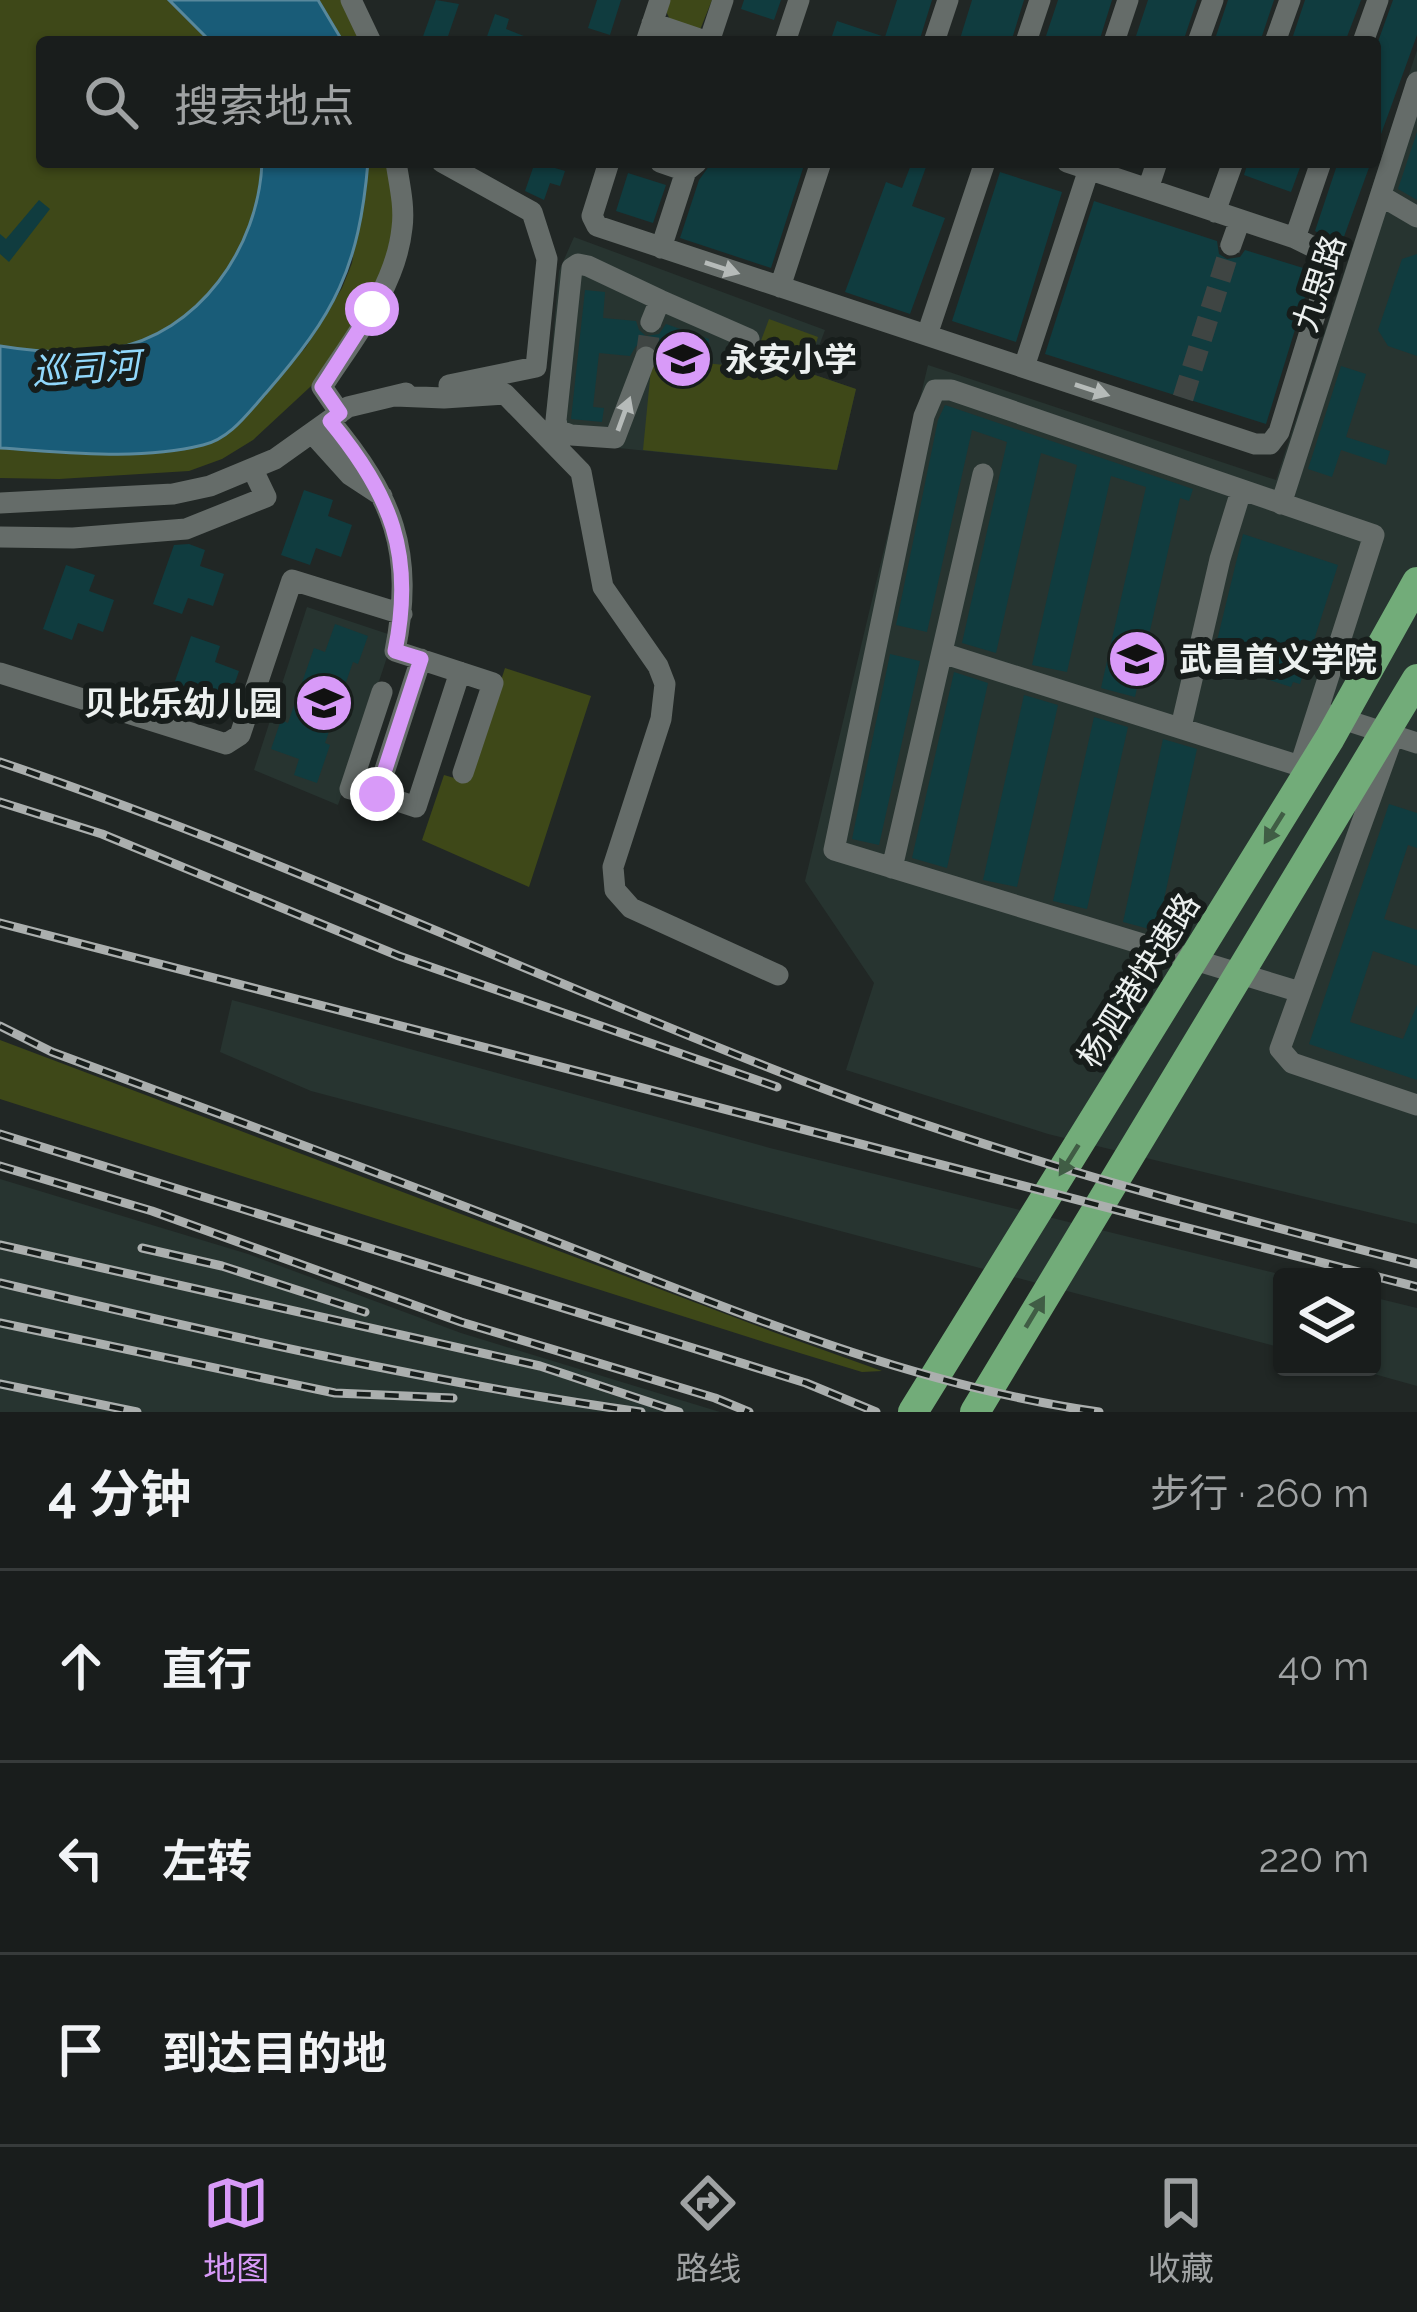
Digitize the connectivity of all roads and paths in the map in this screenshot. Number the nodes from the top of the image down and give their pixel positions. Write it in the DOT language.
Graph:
graph roads {
  1 [pos="351,0"];
  2 [pos="660,0"];
  3 [pos="723,0"];
  4 [pos="799,0"];
  5 [pos="948,0"];
  6 [pos="1040,0"];
  7 [pos="1128,0"];
  8 [pos="1213,0"];
  9 [pos="1290,0"];
  10 [pos="1378,0"];
  11 [pos="649,33"];
  12 [pos="368,36"];
  13 [pos="707,36"];
  14 [pos="787,36"];
  15 [pos="936,36"];
  16 [pos="1028,36"];
  17 [pos="1116,36"];
  18 [pos="1200,36"];
  19 [pos="1277,36"];
  20 [pos="1365,36"];
  21 [pos="1417,82"];
  22 [pos="397,168"];
  23 [pos="453,168"];
  24 [pos="606,168"];
  25 [pos="691,168"];
  26 [pos="819,168"];
  27 [pos="984,168"];
  28 [pos="1075,168"];
  29 [pos="1088,168"];
  30 [pos="1155,168"];
  31 [pos="1231,168"];
  32 [pos="1320,168"];
  33 [pos="1148,189"];
  34 [pos="1383,197"];
  35 [pos="1215,212"];
  36 [pos="1417,217"];
  37 [pos="1240,220"];
  38 [pos="1295,238"];
  39 [pos="1232,245"];
  40 [pos="661,248"];
  41 [pos="547,259"];
  42 [pos="572,268"];
  43 [pos="779,287"];
  44 [pos="660,300"];
  45 [pos="651,322"];
  46 [pos="927,335"];
  47 [pos="749,339"];
  48 [pos="646,357"];
  49 [pos="536,358"];
  50 [pos="561,360"];
  51 [pos="1024,368"];
  52 [pos="395,396"];
  53 [pos="327,423"];
  54 [pos="253,470"];
  55 [pos="983,475"];
  56 [pos="1241,491"];
  57 [pos="71,501"];
  58 [pos="0,503"];
  59 [pos="1281,504"];
  60 [pos="0,537"];
  61 [pos="73,538"];
  62 [pos="1417,582"];
  63 [pos="402,614"];
  64 [pos="942,653"];
  65 [pos="421,659"];
  66 [pos="460,672"];
  67 [pos="0,673"];
  68 [pos="1417,679"];
  69 [pos="382,692"];
  70 [pos="1318,711"];
  71 [pos="1180,727"];
  72 [pos="1393,735"];
  73 [pos="1417,743"];
  74 [pos="463,773"];
  75 [pos="377,794"];
  76 [pos="892,868"];
  77 [pos="778,975"];
  78 [pos="1300,992"];
  79 [pos="1417,1106"];
  80 [pos="914,1412"];
  81 [pos="975,1412"];
  1 -- 12 [label="street"];
  2 -- 11 [label="street"];
  3 -- 13 [label="street"];
  4 -- 14 [label="street"];
  5 -- 15 [label="street"];
  6 -- 16 [label="street"];
  7 -- 17 [label="street"];
  8 -- 18 [label="street"];
  9 -- 19 [label="street"];
  10 -- 20 [label="street"];
  21 -- 34 [label="street, 九思路"];
  22 -- 53 [label="street"];
  23 -- 41 [label="street"];
  24 -- 40 [label="street"];
  25 -- 40 [label="street"];
  26 -- 43 [label="street"];
  27 -- 46 [label="street"];
  28 -- 51 [label="street"];
  29 -- 33 [label="street"];
  30 -- 33 [label="street"];
  31 -- 35 [label="street"];
  32 -- 38 [label="street"];
  33 -- 35 [label="street"];
  34 -- 36 [label="street"];
  34 -- 59 [label="street, 九思路"];
  35 -- 37 [label="street"];
  37 -- 38 [label="street"];
  37 -- 39 [label="street"];
  51 -- 38 [label="street, one-way"];
  40 -- 43 [label="street, one-way"];
  41 -- 42 [label="street"];
  41 -- 49 [label="street"];
  42 -- 44 [label="street"];
  42 -- 50 [label="street"];
  43 -- 46 [label="street"];
  44 -- 45 [label="street"];
  44 -- 47 [label="street"];
  46 -- 51 [label="street"];
  50 -- 48 [label="street, one-way"];
  49 -- 50 [label="street"];
  49 -- 52 [label="street"];
  52 -- 53 [label="street"];
  52 -- 77 [label="street"];
  53 -- 54 [label="street"];
  53 -- 63 [label="street"];
  54 -- 57 [label="street"];
  54 -- 61 [label="street"];
  55 -- 64 [label="street"];
  56 -- 59 [label="street"];
  56 -- 71 [label="street"];
  56 -- 76 [label="street"];
  57 -- 58 [label="street"];
  57 -- 61 [label="street"];
  59 -- 70 [label="street"];
  60 -- 61 [label="street"];
  62 -- 80 [label="highway, 杨泗港快速路, one-way"];
  63 -- 65 [label="street"];
  63 -- 67 [label="street"];
  64 -- 71 [label="street"];
  64 -- 76 [label="street"];
  65 -- 66 [label="street"];
  65 -- 75 [label="street"];
  66 -- 74 [label="street"];
  66 -- 75 [label="street"];
  81 -- 68 [label="highway, one-way"];
  69 -- 75 [label="street"];
  70 -- 71 [label="street"];
  70 -- 72 [label="street"];
  72 -- 73 [label="street"];
  72 -- 78 [label="street"];
  76 -- 78 [label="street"];
  78 -- 79 [label="street"];
}
